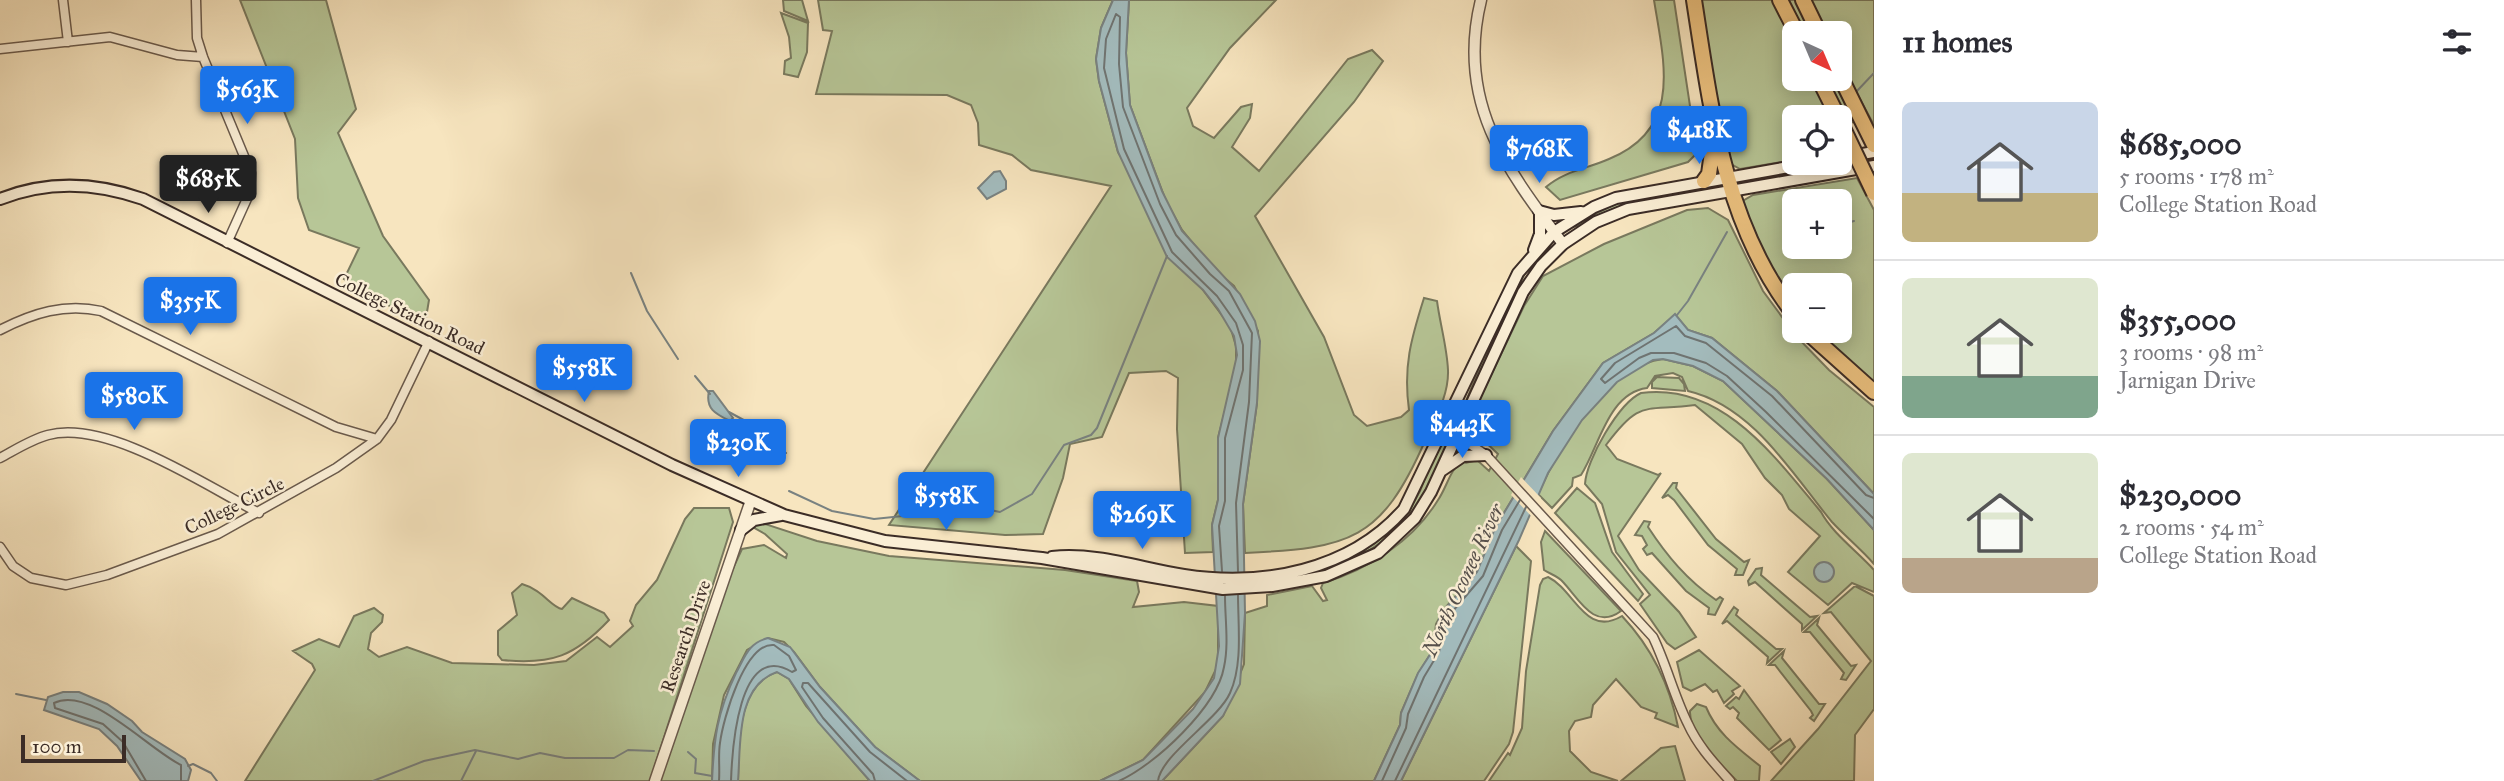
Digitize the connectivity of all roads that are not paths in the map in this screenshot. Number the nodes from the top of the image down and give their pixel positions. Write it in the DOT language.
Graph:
graph roads {
  1 [pos="63,0"];
  2 [pos="196,0"];
  3 [pos="1481,0"];
  4 [pos="1694,0"];
  5 [pos="1780,0"];
  6 [pos="1803,0"];
  7 [pos="1791,21"];
  8 [pos="1813,21"];
  9 [pos="68,42"];
  10 [pos="0,49"];
  11 [pos="203,57"];
  12 [pos="1847,91"];
  13 [pos="1715,130"];
  14 [pos="1874,145"];
  15 [pos="1852,147"];
  16 [pos="1874,152"];
  17 [pos="1852,156"];
  18 [pos="1874,166"];
  19 [pos="1782,170"];
  20 [pos="1704,181"];
  21 [pos="1728,184"];
  22 [pos="1874,193"];
  23 [pos="0,199"];
  24 [pos="1587,211"];
  25 [pos="1539,212"];
  26 [pos="1554,232"];
  27 [pos="227,243"];
  28 [pos="1563,244"];
  29 [pos="1533,253"];
  30 [pos="1782,300"];
  31 [pos="0,330"];
  32 [pos="429,341"];
  33 [pos="1820,343"];
  34 [pos="1874,392"];
  35 [pos="1444,427"];
  36 [pos="1456,433"];
  37 [pos="377,439"];
  38 [pos="1486,455"];
  39 [pos="0,457"];
  40 [pos="1439,473"];
  41 [pos="750,503"];
  42 [pos="260,513"];
  43 [pos="783,515"];
  44 [pos="741,530"];
  45 [pos="0,547"];
  46 [pos="1272,582"];
  47 [pos="655,781"];
  48 [pos="1730,781"];
  1 -- 9 [label="street"];
  2 -- 11 [label="street"];
  3 -- 25 [label="street"];
  4 -- 13 [label="highway"];
  5 -- 7 [label="highway"];
  6 -- 8 [label="highway"];
  9 -- 10 [label="street"];
  9 -- 11 [label="street"];
  11 -- 27 [label="street"];
  12 -- 14 [label="highway"];
  13 -- 20 [label="highway"];
  13 -- 21 [label="highway"];
  15 -- 22 [label="highway, bridge"];
  16 -- 17 [label="main road"];
  18 -- 21 [label="main road, College Station Road"];
  19 -- 21 [label="main road, College Station Road"];
  20 -- 21 [label="main road, College Station Road"];
  20 -- 24 [label="main road, College Station Road"];
  21 -- 28 [label="main road, College Station Road"];
  21 -- 30 [label="highway"];
  23 -- 27 [label="main road, College Station Road"];
  24 -- 25 [label="main road"];
  24 -- 26 [label="main road, College Station Road"];
  25 -- 26 [label="street"];
  25 -- 29 [label="main road"];
  26 -- 28 [label="street"];
  26 -- 29 [label="main road, College Station Road"];
  27 -- 32 [label="main road, College Station Road"];
  28 -- 36 [label="main road, College Station Road"];
  29 -- 35 [label="main road, College Station Road"];
  31 -- 37 [label="street"];
  32 -- 37 [label="street, College Circle"];
  32 -- 41 [label="main road, College Station Road"];
  33 -- 34 [label="highway"];
  35 -- 36 [label="street"];
  35 -- 46 [label="main road, College Station Road"];
  36 -- 38 [label="street"];
  36 -- 40 [label="main road, College Station Road"];
  37 -- 42 [label="street, College Circle"];
  38 -- 40 [label="main road"];
  38 -- 48 [label="street"];
  39 -- 42 [label="street"];
  40 -- 46 [label="main road, College Station Road"];
  41 -- 43 [label="main road, College Station Road"];
  41 -- 44 [label="street, Research Drive"];
  42 -- 45 [label="street, College Circle"];
  43 -- 44 [label="main road"];
  43 -- 46 [label="main road, College Station Road"];
  44 -- 47 [label="street, Research Drive"];
}
